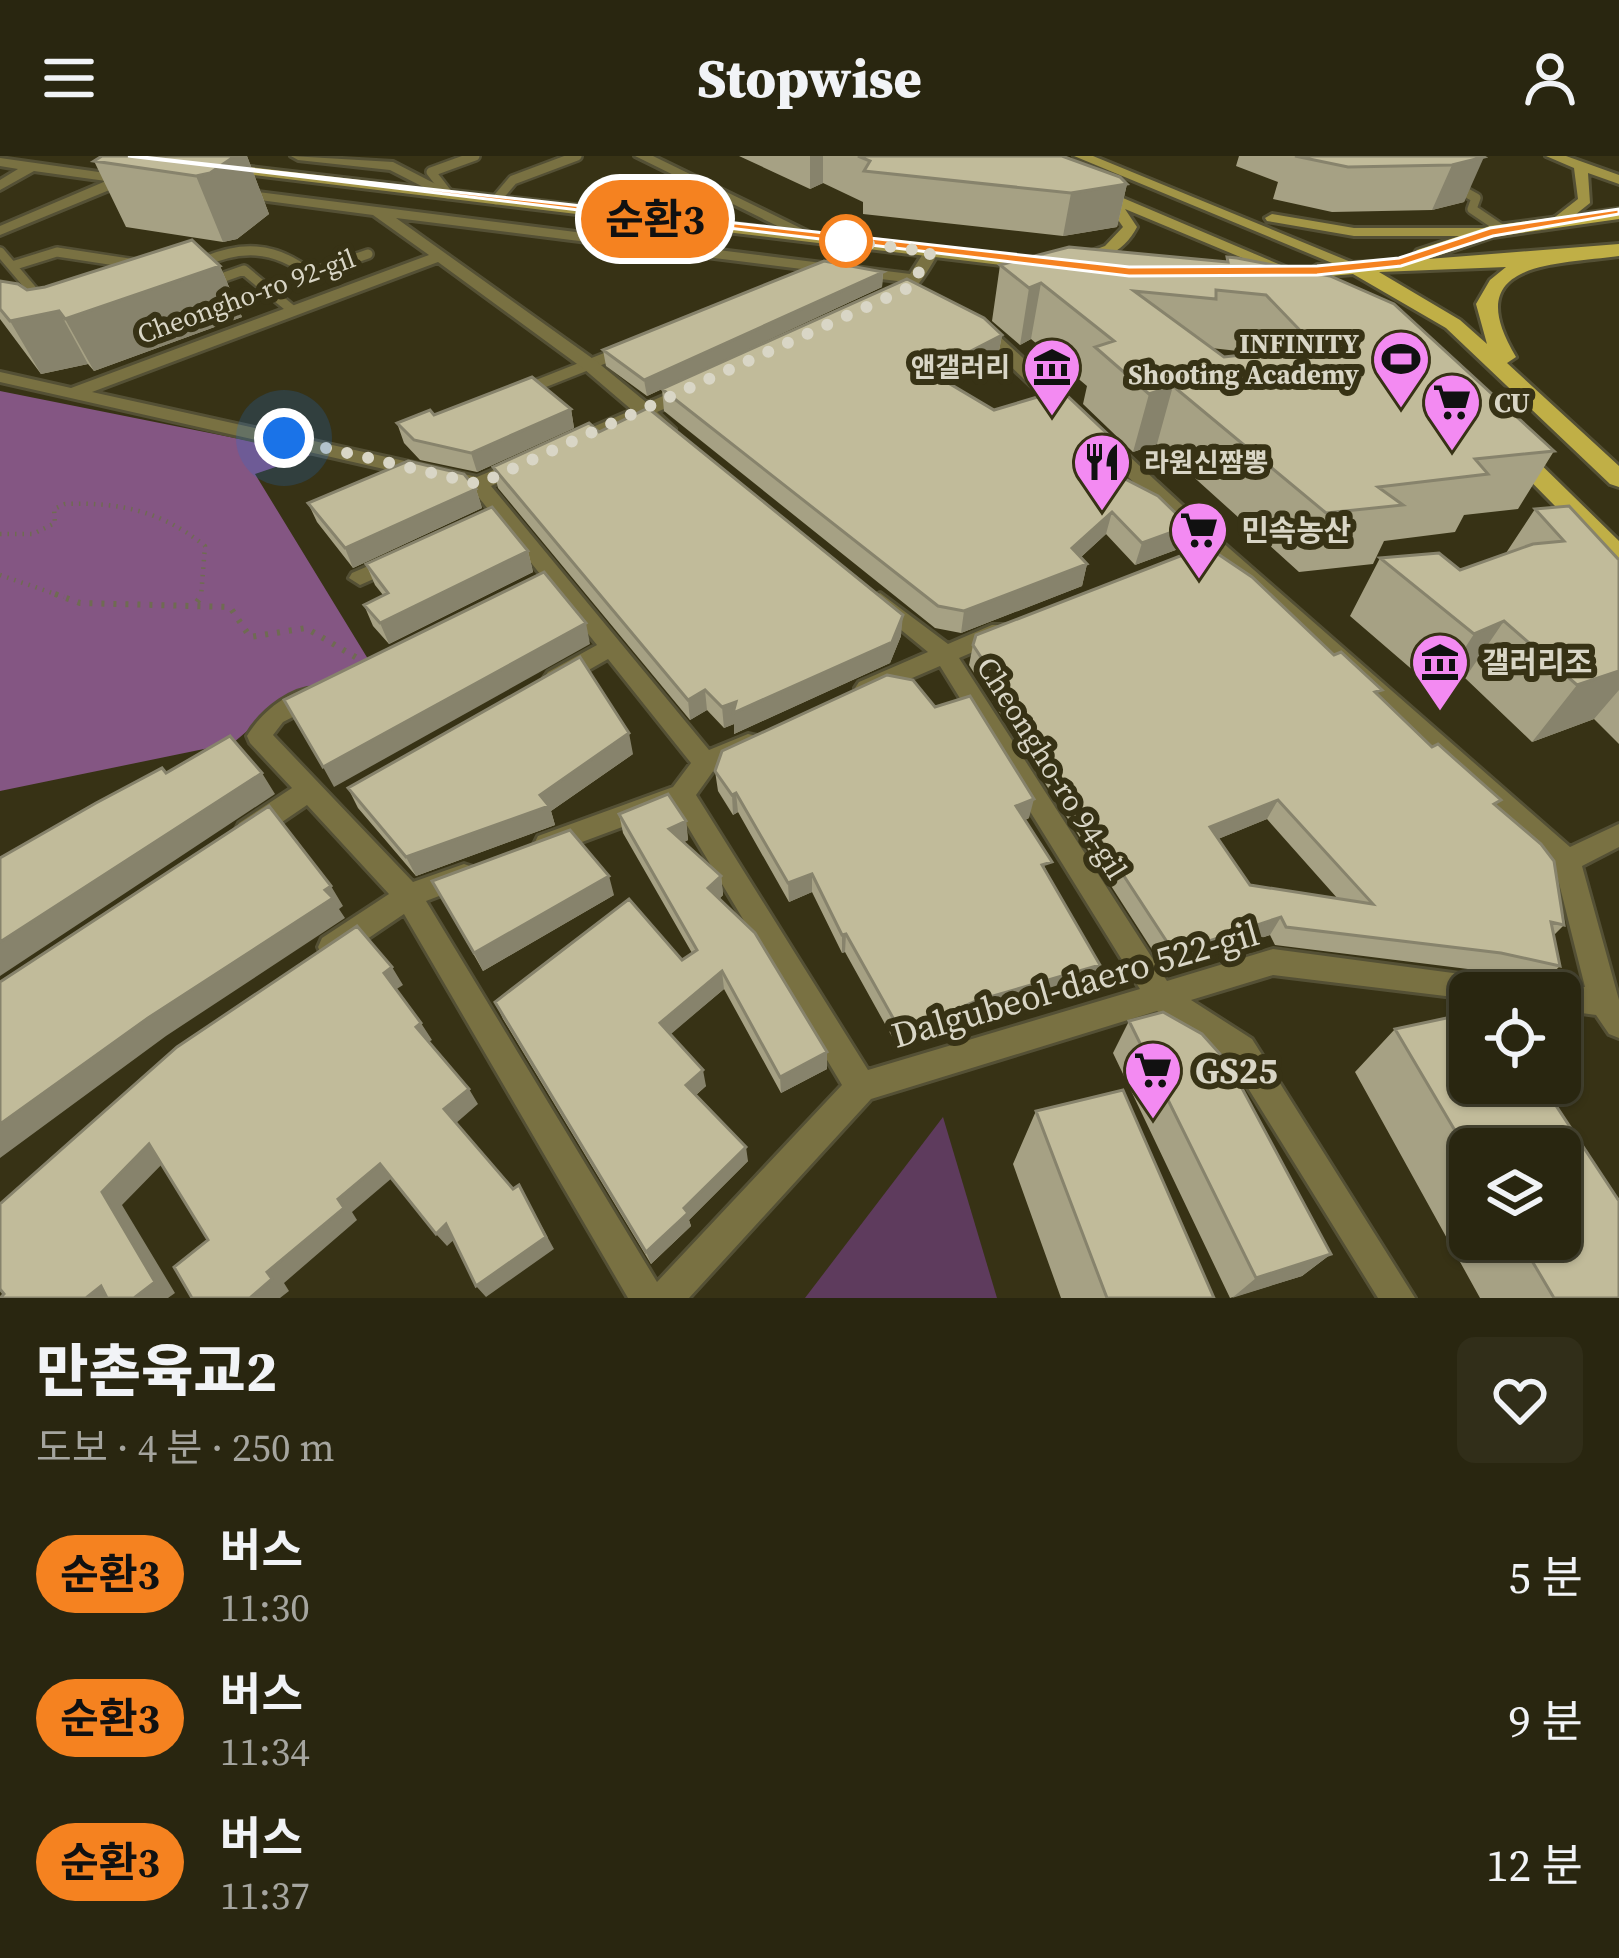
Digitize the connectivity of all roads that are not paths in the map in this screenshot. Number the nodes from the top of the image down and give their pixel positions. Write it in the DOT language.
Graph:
graph roads {
  1 [pos="298,156"];
  2 [pos="475,156"];
  3 [pos="578,156"];
  4 [pos="642,156"];
  5 [pos="1082,156"];
  6 [pos="1553,156"];
  7 [pos="0,162"];
  8 [pos="32,166"];
  9 [pos="210,166"];
  10 [pos="1580,170"];
  11 [pos="141,176"];
  12 [pos="1438,177"];
  13 [pos="122,179"];
  14 [pos="1619,180"];
  15 [pos="0,186"];
  16 [pos="214,190"];
  17 [pos="448,194"];
  18 [pos="496,200"];
  19 [pos="1204,202"];
  20 [pos="376,210"];
  21 [pos="1619,214"];
  22 [pos="1556,223"];
  23 [pos="0,231"];
  24 [pos="1496,231"];
  25 [pos="811,237"];
  26 [pos="1619,250"];
  27 [pos="0,252"];
  28 [pos="931,252"];
  29 [pos="368,254"];
  30 [pos="439,257"];
  31 [pos="1401,262"];
  32 [pos="1525,262"];
  33 [pos="12,266"];
  34 [pos="1057,266"];
  35 [pos="158,267"];
  36 [pos="822,267"];
  37 [pos="1355,267"];
  38 [pos="178,270"];
  39 [pos="1287,271"];
  40 [pos="1317,271"];
  41 [pos="1251,273"];
  42 [pos="1104,274"];
  43 [pos="801,276"];
  44 [pos="202,284"];
  45 [pos="34,292"];
  46 [pos="927,294"];
  47 [pos="1337,298"];
  48 [pos="873,305"];
  49 [pos="291,309"];
  50 [pos="632,347"];
  51 [pos="590,365"];
  52 [pos="0,377"];
  53 [pos="715,379"];
  54 [pos="1524,388"];
  55 [pos="75,392"];
  56 [pos="509,396"];
  57 [pos="644,412"];
  58 [pos="1495,432"];
  59 [pos="679,440"];
  60 [pos="1619,478"];
  61 [pos="479,484"];
  62 [pos="421,550"];
  63 [pos="1619,556"];
  64 [pos="359,578"];
  65 [pos="856,582"];
  66 [pos="1028,620"];
  67 [pos="611,647"];
  68 [pos="944,652"];
  69 [pos="372,667"];
  70 [pos="531,693"];
  71 [pos="836,703"];
  72 [pos="770,733"];
  73 [pos="705,763"];
  74 [pos="682,794"];
  75 [pos="330,798"];
  76 [pos="1619,835"];
  77 [pos="234,841"];
  78 [pos="1567,860"];
  79 [pos="408,896"];
  80 [pos="313,960"];
  81 [pos="1449,984"];
  82 [pos="1161,997"];
  83 [pos="1581,1002"];
  84 [pos="1614,1011"];
  85 [pos="861,1087"];
  86 [pos="647,1298"];
  87 [pos="666,1298"];
  88 [pos="1398,1298"];
  1 -- 17 [label="street"];
  2 -- 17 [label="lane"];
  3 -- 18 [label="lane"];
  4 -- 25 [label="street"];
  5 -- 19 [label="main road"];
  6 -- 10 [label="main road"];
  7 -- 8 [label="street"];
  8 -- 13 [label="street"];
  8 -- 15 [label="street"];
  9 -- 17 [label="main road"];
  10 -- 14 [label="main road"];
  10 -- 22 [label="main road"];
  11 -- 13 [label="street"];
  12 -- 24 [label="lane"];
  13 -- 23 [label="street"];
  16 -- 20 [label="street"];
  17 -- 18 [label="main road"];
  18 -- 25 [label="main road"];
  19 -- 24 [label="main road"];
  19 -- 37 [label="main road"];
  20 -- 30 [label="street"];
  20 -- 36 [label="street"];
  21 -- 22 [label="main road"];
  22 -- 24 [label="main road"];
  24 -- 31 [label="main road"];
  25 -- 28 [label="main road"];
  26 -- 32 [label="main road"];
  27 -- 33 [label="lane"];
  28 -- 34 [label="main road"];
  28 -- 46 [label="street"];
  29 -- 38 [label="lane"];
  30 -- 49 [label="street, Cheongho-ro 92-gil"];
  30 -- 51 [label="street"];
  31 -- 32 [label="main road"];
  31 -- 37 [label="main road"];
  32 -- 54 [label="main road"];
  33 -- 35 [label="lane"];
  33 -- 45 [label="lane"];
  34 -- 39 [label="main road"];
  34 -- 42 [label="main road"];
  36 -- 43 [label="lane"];
  36 -- 46 [label="street"];
  37 -- 40 [label="main road"];
  37 -- 54 [label="main road"];
  39 -- 40 [label="main road"];
  39 -- 41 [label="main road"];
  39 -- 47 [label="main road"];
  44 -- 49 [label="lane"];
  46 -- 48 [label="street"];
  46 -- 78 [label="street"];
  49 -- 55 [label="street, Cheongho-ro 92-gil"];
  50 -- 51 [label="lane"];
  51 -- 56 [label="lane"];
  51 -- 57 [label="street"];
  52 -- 55 [label="street"];
  53 -- 57 [label="street"];
  54 -- 60 [label="main road"];
  55 -- 61 [label="street"];
  57 -- 59 [label="street"];
  57 -- 61 [label="street"];
  58 -- 63 [label="main road"];
  61 -- 67 [label="street"];
  62 -- 64 [label="street"];
  65 -- 68 [label="street, Cheongho-ro 94-gil"];
  66 -- 68 [label="street"];
  67 -- 70 [label="street"];
  67 -- 73 [label="street"];
  68 -- 71 [label="street"];
  68 -- 82 [label="street, Cheongho-ro 94-gil"];
  69 -- 75 [label="street"];
  72 -- 73 [label="street"];
  73 -- 74 [label="street"];
  74 -- 79 [label="street"];
  74 -- 85 [label="street"];
  75 -- 77 [label="street"];
  75 -- 79 [label="street"];
  76 -- 78 [label="street"];
  78 -- 84 [label="street"];
  79 -- 80 [label="street"];
  79 -- 86 [label="street"];
  81 -- 82 [label="street, Dalgubeol-daero 522-gil"];
  82 -- 85 [label="street, Dalgubeol-daero 522-gil"];
  82 -- 88 [label="street"];
  83 -- 84 [label="street"];
  85 -- 87 [label="street"];
}
